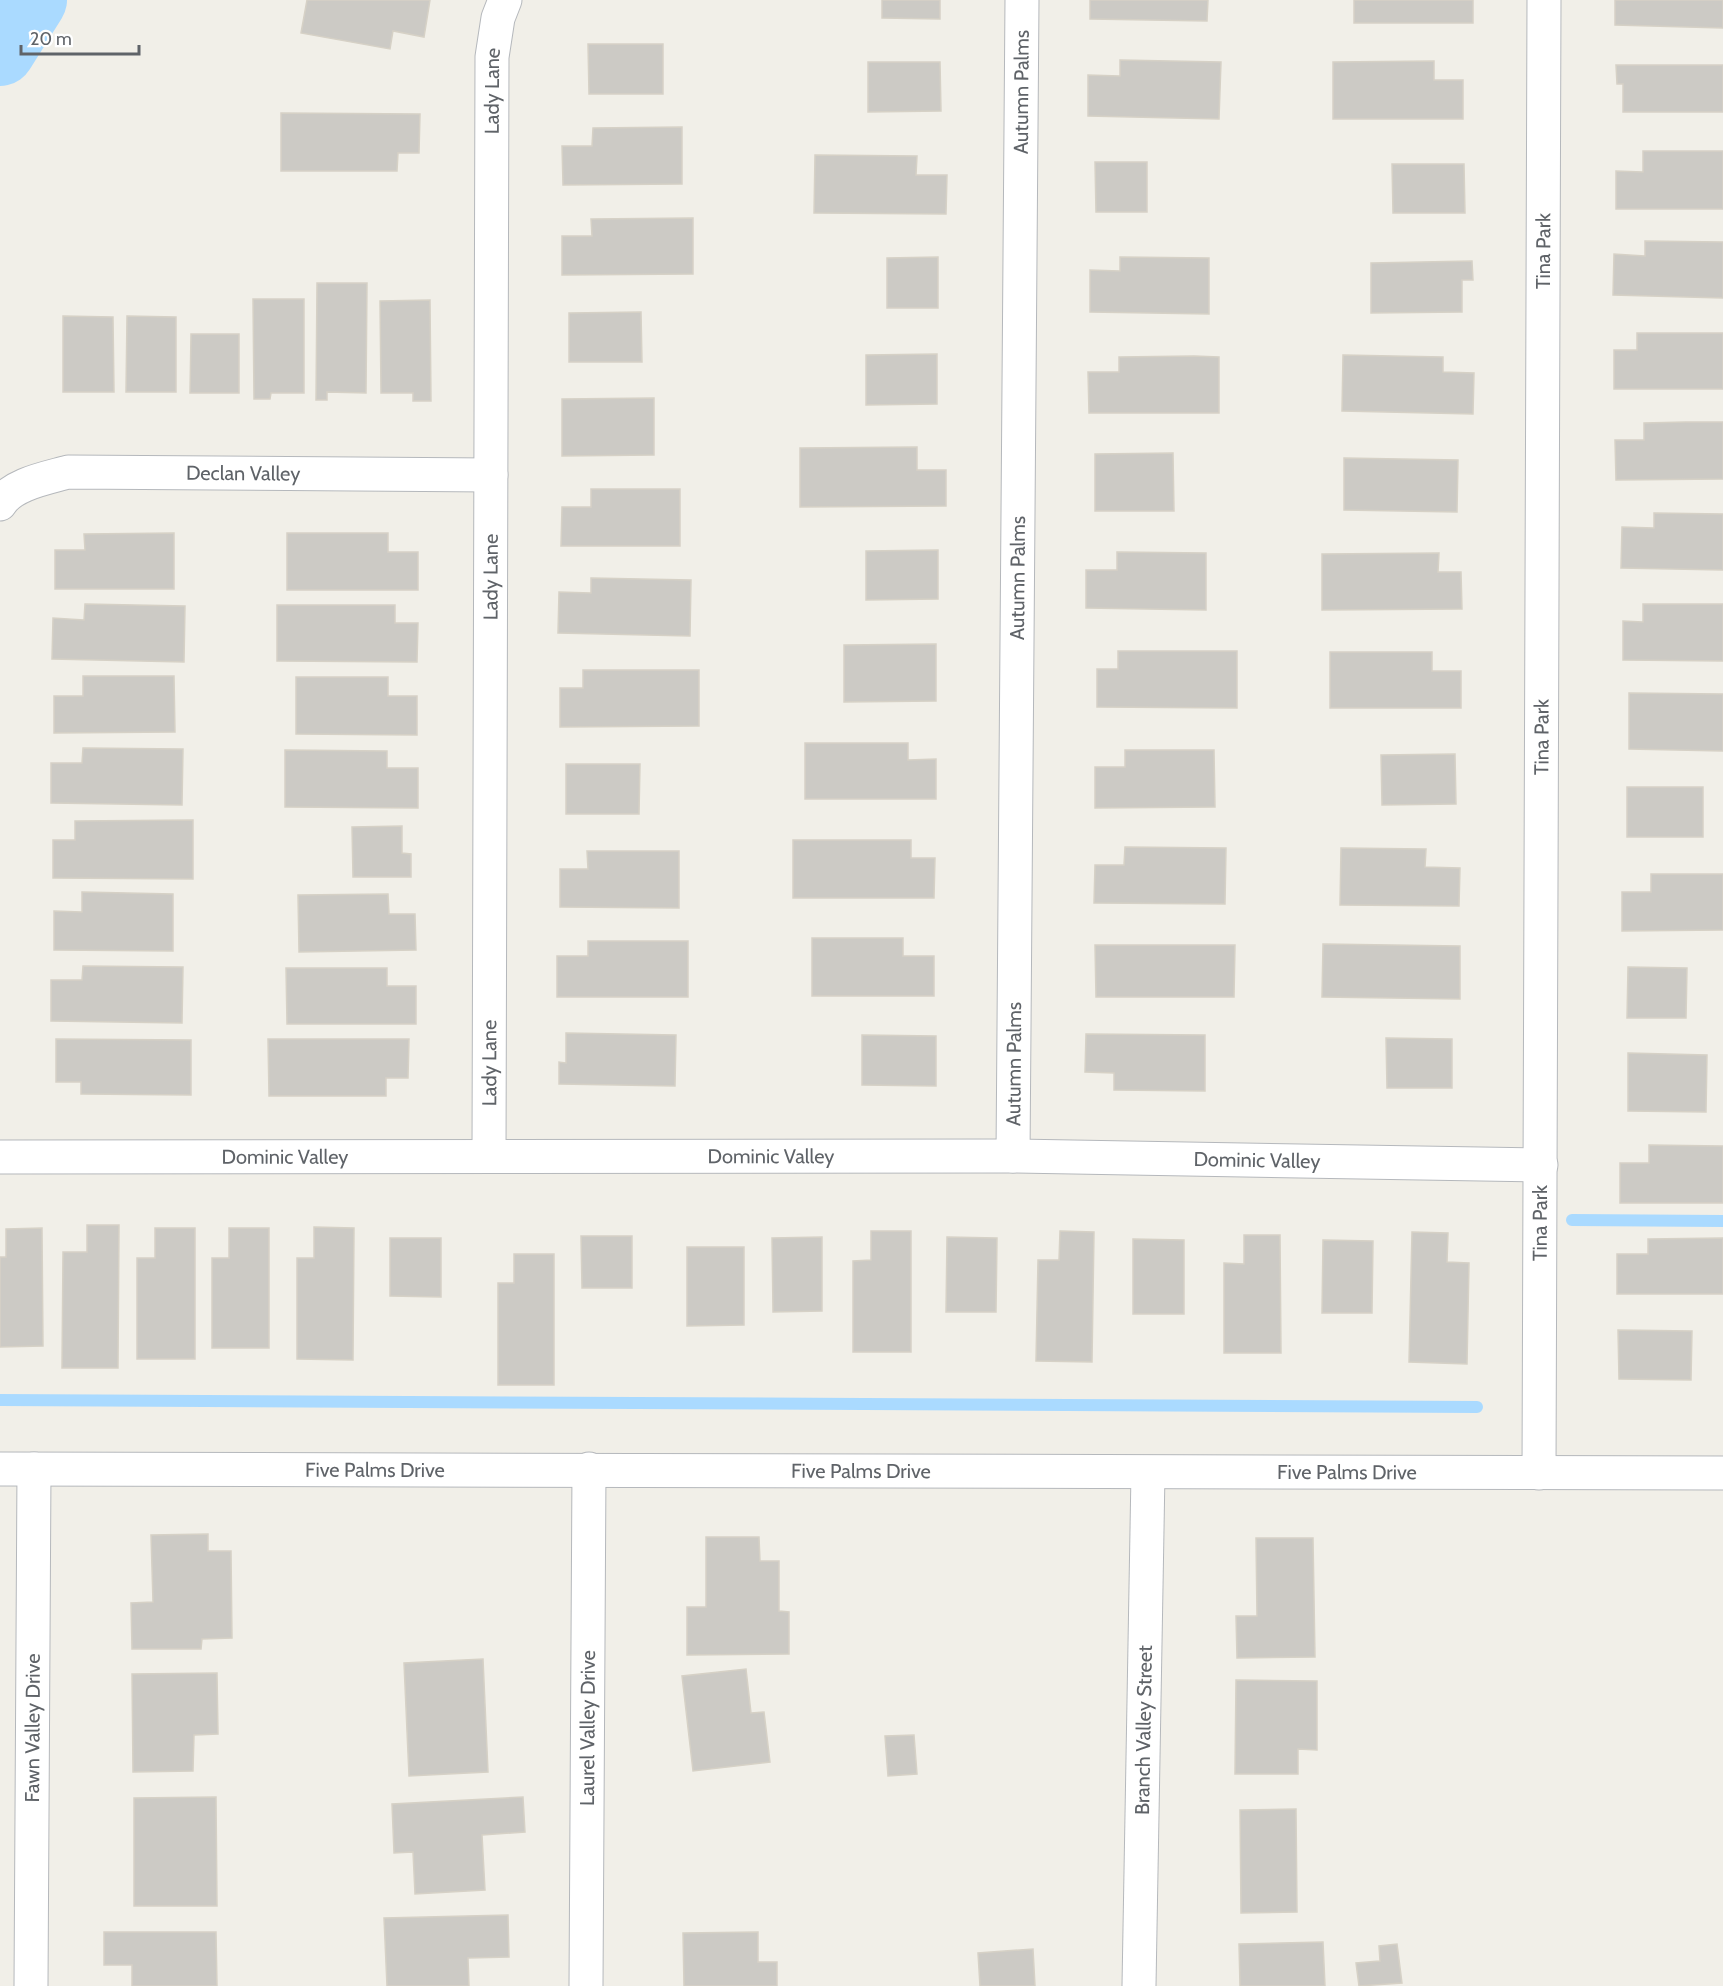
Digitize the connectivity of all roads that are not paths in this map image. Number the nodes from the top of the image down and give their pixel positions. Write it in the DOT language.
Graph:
graph roads {
  1 [pos="505,0"];
  2 [pos="1022,0"];
  3 [pos="1544,0"];
  4 [pos="491,475"];
  5 [pos="2,502"];
  6 [pos="489,1155"];
  7 [pos="1013,1156"];
  8 [pos="0,1157"];
  9 [pos="1541,1166"];
  10 [pos="0,1469"];
  11 [pos="34,1469"];
  12 [pos="589,1469"];
  13 [pos="1148,1473"];
  14 [pos="1539,1473"];
  15 [pos="1723,1473"];
  16 [pos="31,1986"];
  17 [pos="586,1986"];
  18 [pos="1138,1986"];
  1 -- 4 [label="street, Lady Lane"];
  2 -- 7 [label="street, Autumn Palms"];
  3 -- 9 [label="street, Tina Park"];
  4 -- 5 [label="street, Declan Valley"];
  4 -- 6 [label="street, Lady Lane"];
  6 -- 7 [label="street, Dominic Valley"];
  6 -- 8 [label="street, Dominic Valley"];
  7 -- 9 [label="street, Dominic Valley"];
  9 -- 14 [label="street, Tina Park"];
  10 -- 11 [label="street, Five Palms Drive"];
  11 -- 12 [label="street, Five Palms Drive"];
  11 -- 16 [label="street, Fawn Valley Drive"];
  12 -- 13 [label="street, Five Palms Drive"];
  12 -- 17 [label="street, Laurel Valley Drive"];
  13 -- 14 [label="street, Five Palms Drive"];
  13 -- 18 [label="street, Branch Valley Street"];
  14 -- 15 [label="street, Five Palms Drive"];
}
